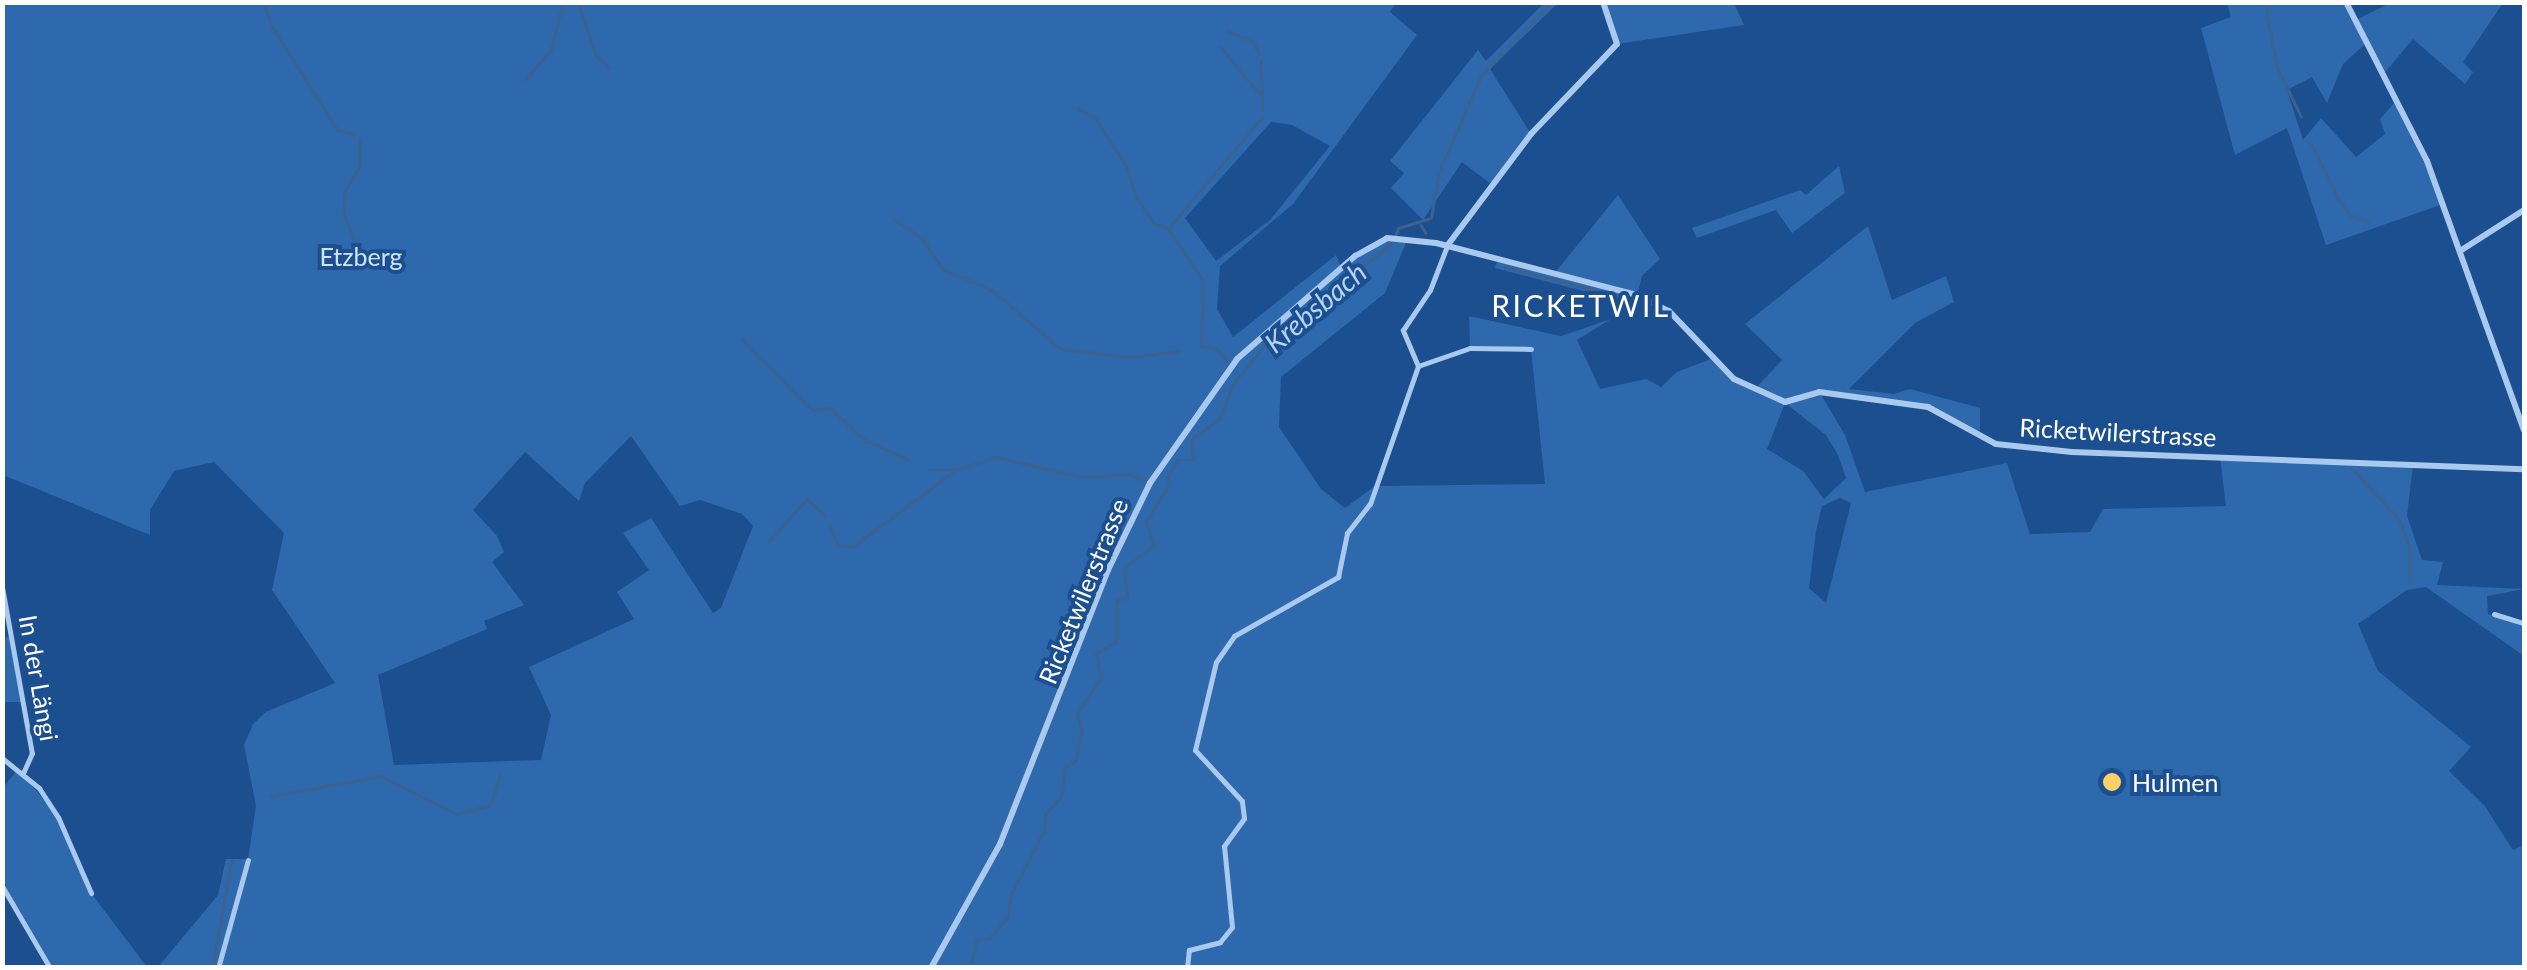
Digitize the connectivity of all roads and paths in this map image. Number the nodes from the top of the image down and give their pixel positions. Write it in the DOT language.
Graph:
graph roads {
  1 [pos="1604,2"];
  2 [pos="2346,2"];
  3 [pos="2524,210"];
  4 [pos="1447,246"];
  5 [pos="2460,250"];
  6 [pos="1531,349"];
  7 [pos="1418,366"];
  8 [pos="2524,430"];
  9 [pos="2524,469"];
  10 [pos="2,587"];
  11 [pos="2494,614"];
  12 [pos="2524,623"];
  13 [pos="2,758"];
  14 [pos="23,773"];
  15 [pos="248,860"];
  16 [pos="2,886"];
  17 [pos="91,893"];
  18 [pos="50,968"];
  19 [pos="218,968"];
  20 [pos="930,968"];
  21 [pos="1187,968"];
  1 -- 4 [label="street"];
  2 -- 5 [label="street"];
  3 -- 5 [label="street"];
  4 -- 7 [label="street"];
  4 -- 9 [label="street, Ricketwilerstrasse"];
  4 -- 20 [label="street, Ricketwilerstrasse"];
  5 -- 8 [label="street"];
  6 -- 7 [label="street"];
  7 -- 21 [label="street"];
  10 -- 14 [label="street, In der Längi"];
  11 -- 12 [label="street"];
  13 -- 14 [label="street"];
  14 -- 17 [label="street"];
  15 -- 19 [label="street"];
  16 -- 18 [label="street"];
}
